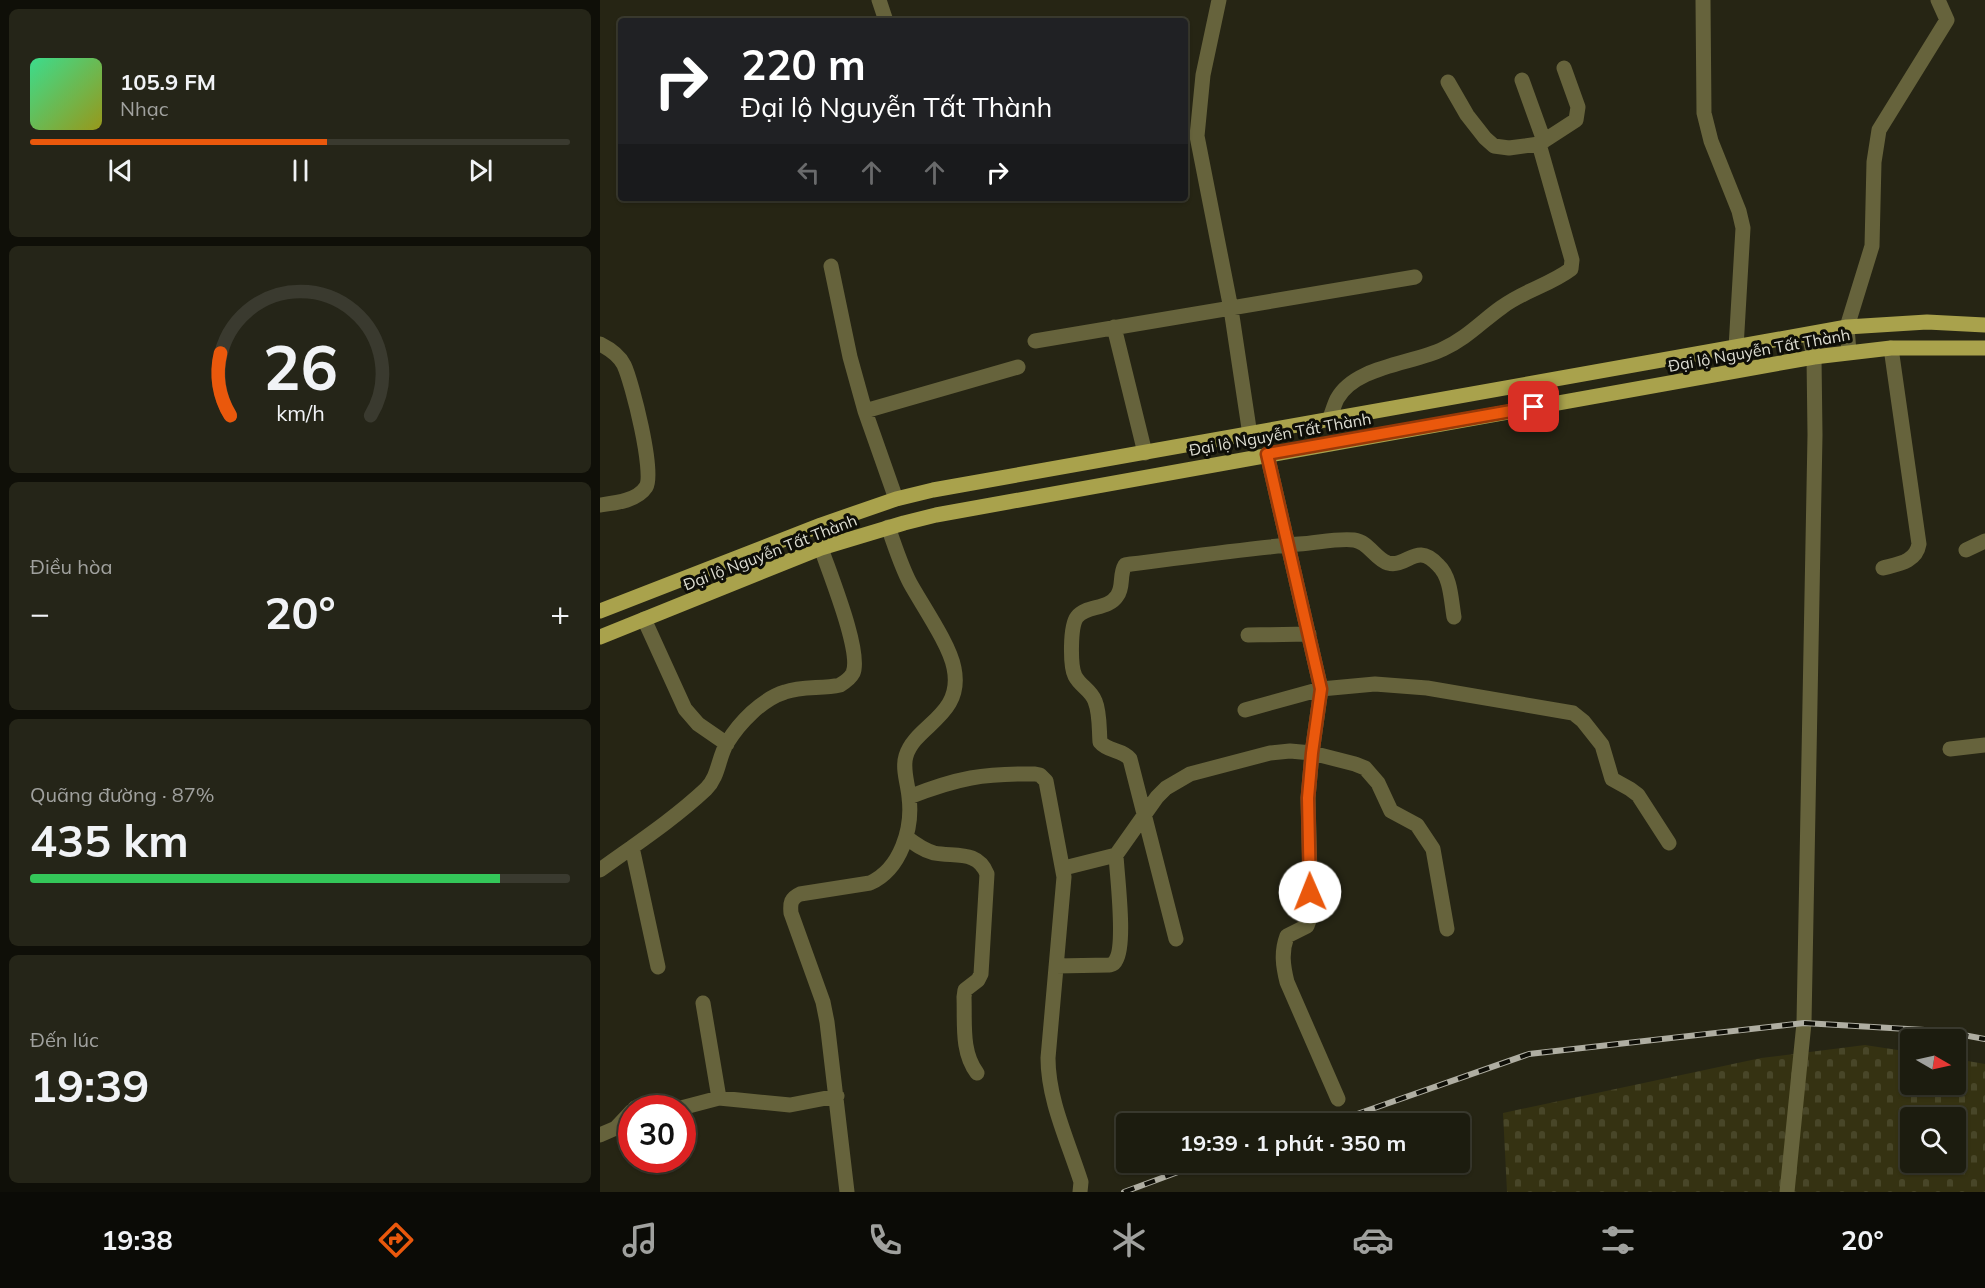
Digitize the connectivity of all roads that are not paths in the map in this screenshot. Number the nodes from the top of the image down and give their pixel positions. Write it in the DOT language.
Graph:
graph roads {
  1 [pos="879,0"];
  2 [pos="1219,0"];
  3 [pos="1703,0"];
  4 [pos="1938,0"];
  5 [pos="885,18"];
  6 [pos="1564,68"];
  7 [pos="1522,80"];
  8 [pos="1448,82"];
  9 [pos="1541,143"];
  10 [pos="831,266"];
  11 [pos="1415,278"];
  12 [pos="1231,309"];
  13 [pos="1985,325"];
  14 [pos="1114,327"];
  15 [pos="1847,327"];
  16 [pos="1809,335"];
  17 [pos="1035,341"];
  18 [pos="600,344"];
  19 [pos="1736,348"];
  20 [pos="1891,348"];
  21 [pos="1984,350"];
  22 [pos="1849,352"];
  23 [pos="1814,357"];
  24 [pos="1018,367"];
  25 [pos="865,411"];
  26 [pos="1329,420"];
  27 [pos="1250,435"];
  28 [pos="1145,453"];
  29 [pos="1260,456"];
  30 [pos="896,499"];
  31 [pos="600,506"];
  32 [pos="904,523"];
  33 [pos="888,527"];
  34 [pos="1985,541"];
  35 [pos="1288,545"];
  36 [pos="821,548"];
  37 [pos="1966,550"];
  38 [pos="1883,568"];
  39 [pos="600,611"];
  40 [pos="1454,616"];
  41 [pos="644,619"];
  42 [pos="1309,634"];
  43 [pos="1248,635"];
  44 [pos="600,637"];
  45 [pos="1321,689"];
  46 [pos="1245,710"];
  47 [pos="727,744"];
  48 [pos="1985,745"];
  49 [pos="1950,750"];
  50 [pos="1312,753"];
  51 [pos="909,797"];
  52 [pos="1145,816"];
  53 [pos="906,837"];
  54 [pos="1669,843"];
  55 [pos="632,847"];
  56 [pos="1116,855"];
  57 [pos="1064,868"];
  58 [pos="600,870"];
  59 [pos="1447,929"];
  60 [pos="1176,939"];
  61 [pos="1056,966"];
  62 [pos="658,967"];
  63 [pos="703,1004"];
  64 [pos="977,1073"];
  65 [pos="837,1096"];
  66 [pos="719,1098"];
  67 [pos="1338,1099"];
  68 [pos="696,1104"];
  69 [pos="618,1126"];
  70 [pos="600,1135"];
  71 [pos="847,1192"];
  72 [pos="1080,1192"];
  73 [pos="1787,1192"];
  1 -- 5 [label="street"];
  2 -- 12 [label="street"];
  3 -- 19 [label="street"];
  4 -- 15 [label="street"];
  6 -- 9 [label="street"];
  7 -- 9 [label="street"];
  8 -- 9 [label="street"];
  9 -- 26 [label="street"];
  10 -- 25 [label="street"];
  11 -- 12 [label="street"];
  12 -- 14 [label="street"];
  12 -- 27 [label="street"];
  13 -- 15 [label="main road, Đại lộ Nguyễn Tất Thành"];
  14 -- 17 [label="street"];
  14 -- 28 [label="street"];
  15 -- 16 [label="main road, Đại lộ Nguyễn Tất Thành"];
  15 -- 22 [label="street"];
  16 -- 19 [label="main road, Đại lộ Nguyễn Tất Thành"];
  16 -- 23 [label="street"];
  18 -- 31 [label="street"];
  19 -- 26 [label="main road, Đại lộ Nguyễn Tất Thành"];
  20 -- 21 [label="main road, Đại lộ Nguyễn Tất Thành"];
  20 -- 22 [label="main road, Đại lộ Nguyễn Tất Thành"];
  20 -- 38 [label="street"];
  22 -- 23 [label="main road, Đại lộ Nguyễn Tất Thành"];
  23 -- 29 [label="main road, Đại lộ Nguyễn Tất Thành"];
  23 -- 73 [label="street"];
  24 -- 25 [label="street"];
  25 -- 30 [label="street"];
  26 -- 27 [label="main road, Đại lộ Nguyễn Tất Thành"];
  27 -- 28 [label="main road, Đại lộ Nguyễn Tất Thành"];
  27 -- 29 [label="main road"];
  28 -- 30 [label="main road, Đại lộ Nguyễn Tất Thành"];
  29 -- 32 [label="main road, Đại lộ Nguyễn Tất Thành"];
  29 -- 35 [label="street"];
  30 -- 32 [label="main road"];
  30 -- 39 [label="main road, Đại lộ Nguyễn Tất Thành"];
  32 -- 33 [label="main road, Đại lộ Nguyễn Tất Thành"];
  33 -- 36 [label="main road, Đại lộ Nguyễn Tất Thành"];
  33 -- 51 [label="street"];
  34 -- 37 [label="street"];
  35 -- 40 [label="street"];
  35 -- 42 [label="street"];
  35 -- 52 [label="street"];
  36 -- 41 [label="main road, Đại lộ Nguyễn Tất Thành"];
  36 -- 47 [label="street"];
  41 -- 44 [label="main road, Đại lộ Nguyễn Tất Thành"];
  41 -- 47 [label="street"];
  42 -- 43 [label="street"];
  42 -- 45 [label="street"];
  45 -- 46 [label="street"];
  45 -- 50 [label="street"];
  45 -- 54 [label="street"];
  47 -- 55 [label="street"];
  48 -- 49 [label="street"];
  50 -- 52 [label="street"];
  50 -- 59 [label="street"];
  50 -- 67 [label="street"];
  51 -- 53 [label="street"];
  51 -- 57 [label="street"];
  52 -- 56 [label="street"];
  52 -- 60 [label="street"];
  53 -- 64 [label="street"];
  53 -- 65 [label="street"];
  55 -- 58 [label="street"];
  55 -- 62 [label="street"];
  56 -- 57 [label="street"];
  56 -- 61 [label="street"];
  57 -- 61 [label="street"];
  61 -- 72 [label="street"];
  63 -- 66 [label="street"];
  65 -- 66 [label="street"];
  65 -- 71 [label="street"];
  66 -- 68 [label="street"];
  69 -- 70 [label="street"];
}
